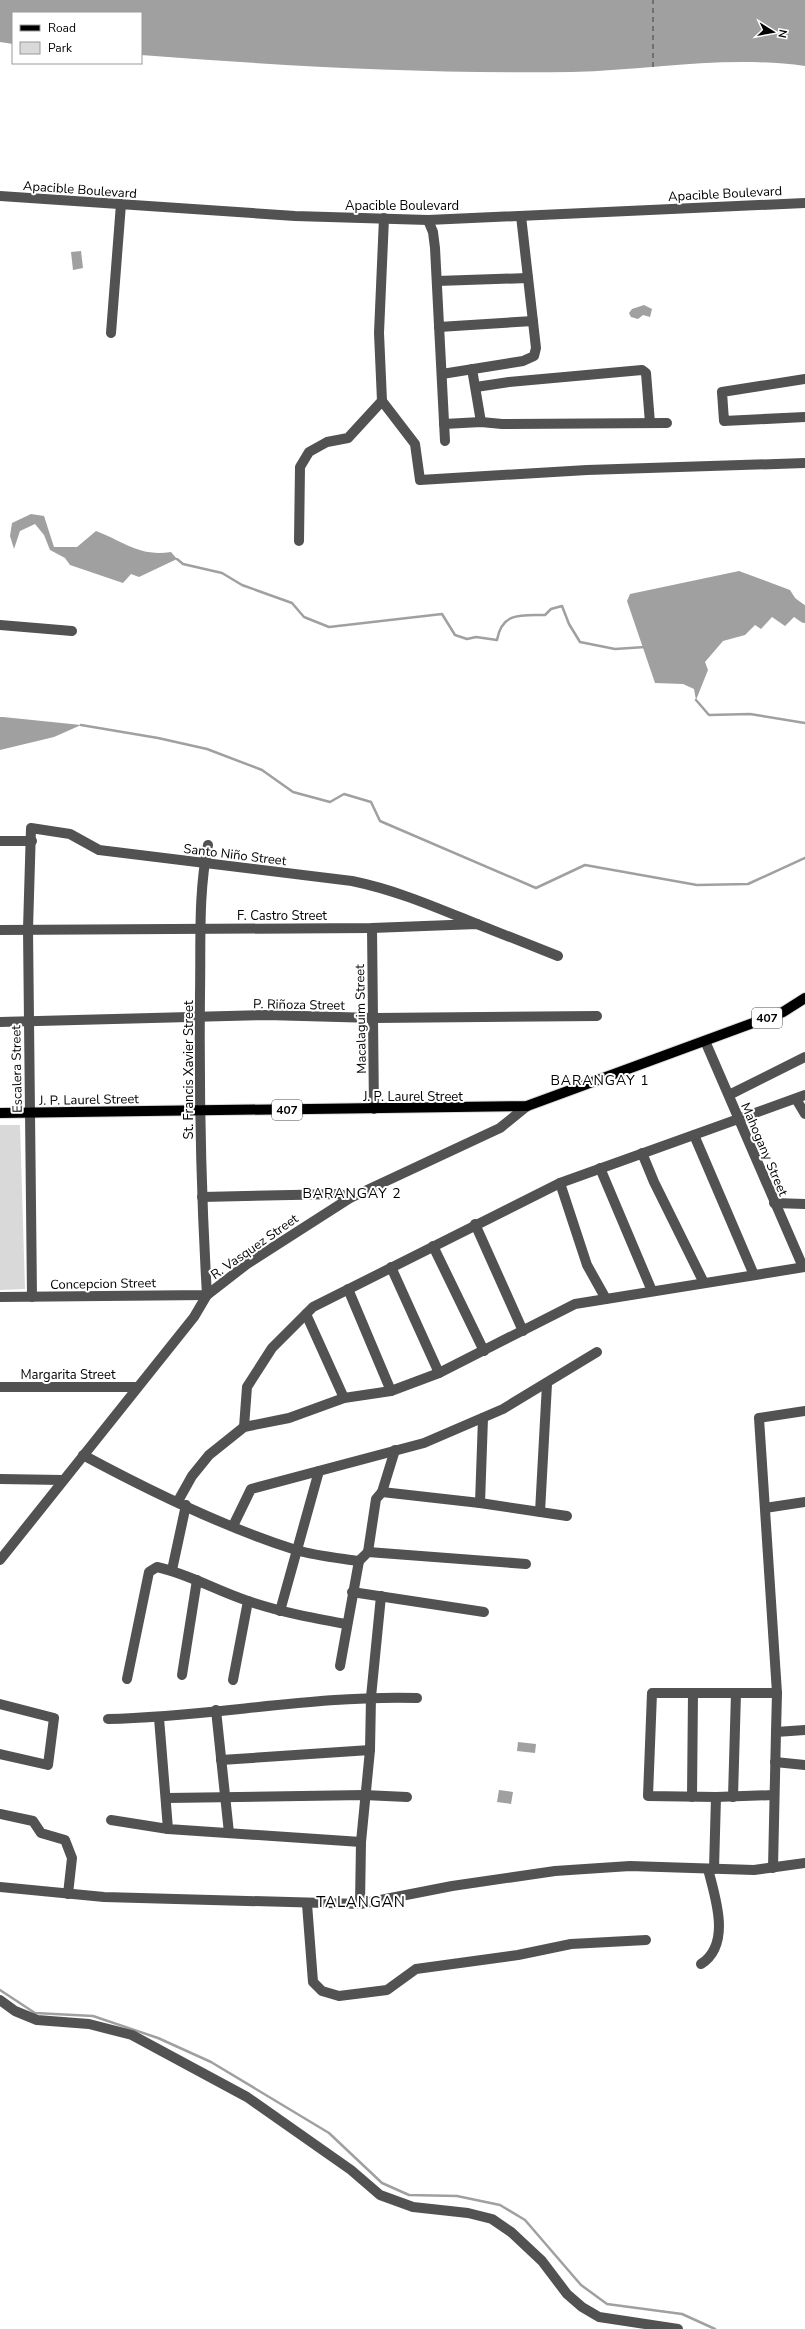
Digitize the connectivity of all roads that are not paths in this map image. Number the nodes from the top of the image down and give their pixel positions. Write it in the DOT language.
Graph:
graph roads {
  1 [pos="0,196"];
  2 [pos="805,203"];
  3 [pos="121,204"];
  4 [pos="521,216"];
  5 [pos="384,218"];
  6 [pos="428,220"];
  7 [pos="528,278"];
  8 [pos="437,281"];
  9 [pos="533,321"];
  10 [pos="440,328"];
  11 [pos="111,333"];
  12 [pos="472,369"];
  13 [pos="442,374"];
  14 [pos="805,379"];
  15 [pos="476,387"];
  16 [pos="382,401"];
  17 [pos="805,416"];
  18 [pos="481,422"];
  19 [pos="650,423"];
  20 [pos="667,423"];
  21 [pos="444,424"];
  22 [pos="445,441"];
  23 [pos="805,463"];
  24 [pos="299,541"];
  25 [pos="0,625"];
  26 [pos="72,631"];
  27 [pos="0,841"];
  28 [pos="32,841"];
  29 [pos="208,845"];
  30 [pos="204,864"];
  31 [pos="477,924"];
  32 [pos="201,928"];
  33 [pos="372,928"];
  34 [pos="28,929"];
  35 [pos="0,930"];
  36 [pos="558,956"];
  37 [pos="805,998"];
  38 [pos="597,1016"];
  39 [pos="200,1018"];
  40 [pos="374,1018"];
  41 [pos="0,1022"];
  42 [pos="28,1023"];
  43 [pos="705,1041"];
  44 [pos="805,1057"];
  45 [pos="733,1093"];
  46 [pos="801,1097"];
  47 [pos="527,1106"];
  48 [pos="374,1108"];
  49 [pos="200,1111"];
  50 [pos="0,1113"];
  51 [pos="30,1113"];
  52 [pos="805,1114"];
  53 [pos="738,1118"];
  54 [pos="694,1135"];
  55 [pos="642,1153"];
  56 [pos="600,1168"];
  57 [pos="560,1183"];
  58 [pos="202,1197"];
  59 [pos="350,1198"];
  60 [pos="774,1203"];
  61 [pos="805,1204"];
  62 [pos="475,1224"];
  63 [pos="432,1246"];
  64 [pos="391,1267"];
  65 [pos="804,1267"];
  66 [pos="754,1275"];
  67 [pos="704,1283"];
  68 [pos="348,1289"];
  69 [pos="652,1291"];
  70 [pos="207,1295"];
  71 [pos="0,1297"];
  72 [pos="32,1297"];
  73 [pos="606,1298"];
  74 [pos="306,1314"];
  75 [pos="523,1331"];
  76 [pos="484,1351"];
  77 [pos="597,1352"];
  78 [pos="439,1373"];
  79 [pos="547,1384"];
  80 [pos="0,1387"];
  81 [pos="137,1387"];
  82 [pos="391,1391"];
  83 [pos="344,1398"];
  84 [pos="805,1411"];
  85 [pos="483,1418"];
  86 [pos="244,1426"];
  87 [pos="395,1450"];
  88 [pos="83,1455"];
  89 [pos="319,1470"];
  90 [pos="0,1480"];
  91 [pos="63,1480"];
  92 [pos="382,1492"];
  93 [pos="805,1502"];
  94 [pos="182,1503"];
  95 [pos="480,1503"];
  96 [pos="765,1508"];
  97 [pos="540,1512"];
  98 [pos="567,1516"];
  99 [pos="233,1526"];
  100 [pos="297,1551"];
  101 [pos="368,1552"];
  102 [pos="0,1560"];
  103 [pos="359,1561"];
  104 [pos="526,1564"];
  105 [pos="172,1570"];
  106 [pos="196,1580"];
  107 [pos="352,1592"];
  108 [pos="381,1596"];
  109 [pos="248,1601"];
  110 [pos="280,1611"];
  111 [pos="484,1612"];
  112 [pos="346,1624"];
  113 [pos="340,1666"];
  114 [pos="182,1675"];
  115 [pos="127,1679"];
  116 [pos="232,1680"];
  117 [pos="777,1692"];
  118 [pos="693,1693"];
  119 [pos="736,1693"];
  120 [pos="371,1697"];
  121 [pos="417,1698"];
  122 [pos="0,1704"];
  123 [pos="216,1710"];
  124 [pos="108,1718"];
  125 [pos="160,1718"];
  126 [pos="805,1730"];
  127 [pos="776,1732"];
  128 [pos="370,1750"];
  129 [pos="0,1754"];
  130 [pos="221,1760"];
  131 [pos="775,1762"];
  132 [pos="805,1765"];
  133 [pos="364,1795"];
  134 [pos="774,1795"];
  135 [pos="407,1797"];
  136 [pos="692,1797"];
  137 [pos="716,1797"];
  138 [pos="733,1797"];
  139 [pos="167,1798"];
  140 [pos="224,1798"];
  141 [pos="0,1814"];
  142 [pos="111,1820"];
  143 [pos="168,1829"];
  144 [pos="229,1833"];
  145 [pos="361,1842"];
  146 [pos="805,1863"];
  147 [pos="773,1868"];
  148 [pos="711,1869"];
  149 [pos="0,1887"];
  150 [pos="68,1894"];
  151 [pos="307,1904"];
  152 [pos="360,1904"];
  153 [pos="646,1940"];
  154 [pos="701,1964"];
  155 [pos="0,2000"];
  156 [pos="678,2329"];
  1 -- 3 [label="street, Apacible Boulevard"];
  2 -- 4 [label="street, Apacible Boulevard"];
  3 -- 5 [label="street, Apacible Boulevard"];
  3 -- 11 [label="street"];
  4 -- 6 [label="street, Apacible Boulevard"];
  4 -- 7 [label="street"];
  5 -- 6 [label="street, Apacible Boulevard"];
  5 -- 16 [label="street"];
  6 -- 8 [label="street"];
  7 -- 8 [label="street"];
  7 -- 9 [label="street"];
  8 -- 10 [label="street"];
  9 -- 10 [label="street"];
  9 -- 12 [label="street"];
  10 -- 13 [label="street"];
  12 -- 13 [label="street"];
  12 -- 15 [label="street"];
  13 -- 21 [label="street"];
  14 -- 17 [label="street"];
  15 -- 18 [label="street"];
  15 -- 19 [label="street"];
  16 -- 23 [label="street"];
  16 -- 24 [label="street"];
  18 -- 19 [label="street"];
  18 -- 21 [label="street"];
  19 -- 20 [label="street"];
  21 -- 22 [label="street"];
  25 -- 26 [label="street"];
  27 -- 28 [label="street"];
  28 -- 30 [label="street, Santo Niño Street"];
  28 -- 34 [label="street, Escalera Street"];
  29 -- 30 [label="street, St. Francis Xavier Street"];
  30 -- 31 [label="street, Santo Niño Street"];
  30 -- 32 [label="street, St. Francis Xavier Street"];
  31 -- 33 [label="street, F. Castro Street"];
  31 -- 36 [label="street, F. Castro Street"];
  32 -- 33 [label="street, F. Castro Street"];
  32 -- 34 [label="street, F. Castro Street"];
  32 -- 39 [label="street, St. Francis Xavier Street"];
  33 -- 40 [label="street, Macalaguim Street"];
  34 -- 35 [label="street, F. Castro Street"];
  34 -- 42 [label="street, Escalera Street"];
  37 -- 43 [label="main road, J. P. Laurel Street / 407"];
  38 -- 40 [label="street, P. Riñoza Street"];
  39 -- 40 [label="street, P. Riñoza Street"];
  39 -- 42 [label="street, P. Riñoza Street"];
  39 -- 49 [label="street, St. Francis Xavier Street"];
  40 -- 48 [label="street, Macalaguim Street"];
  41 -- 42 [label="street, P. Riñoza Street"];
  42 -- 51 [label="street, Escalera Street"];
  43 -- 47 [label="main road, J. P. Laurel Street / 407"];
  43 -- 53 [label="street, Mahogany Street"];
  44 -- 45 [label="street"];
  46 -- 52 [label="street"];
  46 -- 53 [label="street"];
  47 -- 48 [label="main road, J. P. Laurel Street / 407"];
  47 -- 59 [label="street, R. Vasquez Street"];
  48 -- 49 [label="main road, J. P. Laurel Street / 407"];
  49 -- 51 [label="main road, J. P. Laurel Street / 407"];
  49 -- 58 [label="street, St. Francis Xavier Street"];
  50 -- 51 [label="main road, J. P. Laurel Street / 407"];
  51 -- 72 [label="street, Escalera Street"];
  53 -- 54 [label="street"];
  53 -- 60 [label="street, Mahogany Street"];
  54 -- 55 [label="street"];
  54 -- 66 [label="street"];
  55 -- 56 [label="street"];
  55 -- 67 [label="street"];
  56 -- 57 [label="street"];
  56 -- 69 [label="street"];
  57 -- 62 [label="street"];
  57 -- 73 [label="street"];
  58 -- 59 [label="street"];
  58 -- 70 [label="street, St. Francis Xavier Street"];
  59 -- 70 [label="street, R. Vasquez Street"];
  60 -- 61 [label="street"];
  60 -- 65 [label="street, Mahogany Street"];
  62 -- 63 [label="street"];
  62 -- 75 [label="street"];
  63 -- 64 [label="street"];
  63 -- 76 [label="street"];
  64 -- 68 [label="street"];
  64 -- 78 [label="street"];
  65 -- 66 [label="street"];
  66 -- 67 [label="street"];
  67 -- 69 [label="street"];
  68 -- 74 [label="street"];
  68 -- 82 [label="street"];
  69 -- 73 [label="street"];
  70 -- 72 [label="street, Concepcion Street"];
  70 -- 81 [label="street, R. Vasquez Street"];
  71 -- 72 [label="street, Concepcion Street"];
  73 -- 75 [label="street"];
  74 -- 83 [label="street"];
  74 -- 86 [label="street"];
  75 -- 76 [label="street"];
  76 -- 78 [label="street"];
  77 -- 79 [label="street"];
  78 -- 82 [label="street"];
  79 -- 85 [label="street"];
  79 -- 97 [label="street"];
  80 -- 81 [label="street, Margarita Street"];
  81 -- 88 [label="street, R. Vasquez Street"];
  82 -- 83 [label="street"];
  83 -- 86 [label="street"];
  84 -- 96 [label="street"];
  85 -- 87 [label="street"];
  85 -- 95 [label="street"];
  86 -- 94 [label="street"];
  87 -- 89 [label="street"];
  87 -- 92 [label="street"];
  88 -- 91 [label="street, R. Vasquez Street"];
  88 -- 94 [label="street"];
  89 -- 99 [label="street"];
  89 -- 100 [label="street"];
  90 -- 91 [label="street"];
  91 -- 102 [label="street, R. Vasquez Street"];
  92 -- 95 [label="street"];
  92 -- 101 [label="street"];
  93 -- 96 [label="street"];
  94 -- 99 [label="street"];
  94 -- 105 [label="street"];
  95 -- 97 [label="street"];
  96 -- 117 [label="street"];
  97 -- 98 [label="street"];
  99 -- 100 [label="street"];
  100 -- 103 [label="street"];
  100 -- 110 [label="street"];
  101 -- 103 [label="street"];
  101 -- 104 [label="street"];
  103 -- 107 [label="street"];
  105 -- 106 [label="street"];
  105 -- 115 [label="street"];
  106 -- 109 [label="street"];
  106 -- 114 [label="street"];
  107 -- 108 [label="street"];
  107 -- 112 [label="street"];
  108 -- 111 [label="street"];
  108 -- 120 [label="street"];
  109 -- 110 [label="street"];
  109 -- 116 [label="street"];
  110 -- 112 [label="street"];
  112 -- 113 [label="street"];
  117 -- 119 [label="street"];
  117 -- 127 [label="street"];
  118 -- 119 [label="street"];
  118 -- 136 [label="street"];
  118 -- 136 [label="street"];
  119 -- 138 [label="street"];
  120 -- 121 [label="street"];
  120 -- 123 [label="street"];
  120 -- 128 [label="street"];
  122 -- 129 [label="street"];
  123 -- 125 [label="street"];
  123 -- 130 [label="street"];
  124 -- 125 [label="street"];
  125 -- 139 [label="street"];
  126 -- 127 [label="street"];
  127 -- 131 [label="street"];
  128 -- 130 [label="street"];
  128 -- 133 [label="street"];
  130 -- 140 [label="street"];
  131 -- 132 [label="street"];
  131 -- 134 [label="street"];
  133 -- 135 [label="street"];
  133 -- 140 [label="street"];
  133 -- 145 [label="street"];
  134 -- 138 [label="street"];
  134 -- 147 [label="street"];
  136 -- 137 [label="street"];
  137 -- 138 [label="street"];
  137 -- 148 [label="street"];
  139 -- 140 [label="street"];
  139 -- 143 [label="street"];
  140 -- 144 [label="street"];
  141 -- 150 [label="street"];
  142 -- 143 [label="street"];
  143 -- 144 [label="street"];
  144 -- 145 [label="street"];
  145 -- 152 [label="street"];
  146 -- 147 [label="street"];
  147 -- 148 [label="street"];
  148 -- 152 [label="street"];
  148 -- 154 [label="street"];
  149 -- 150 [label="street"];
  150 -- 151 [label="street"];
  151 -- 152 [label="street"];
  151 -- 153 [label="street"];
  155 -- 156 [label="street"];
}
